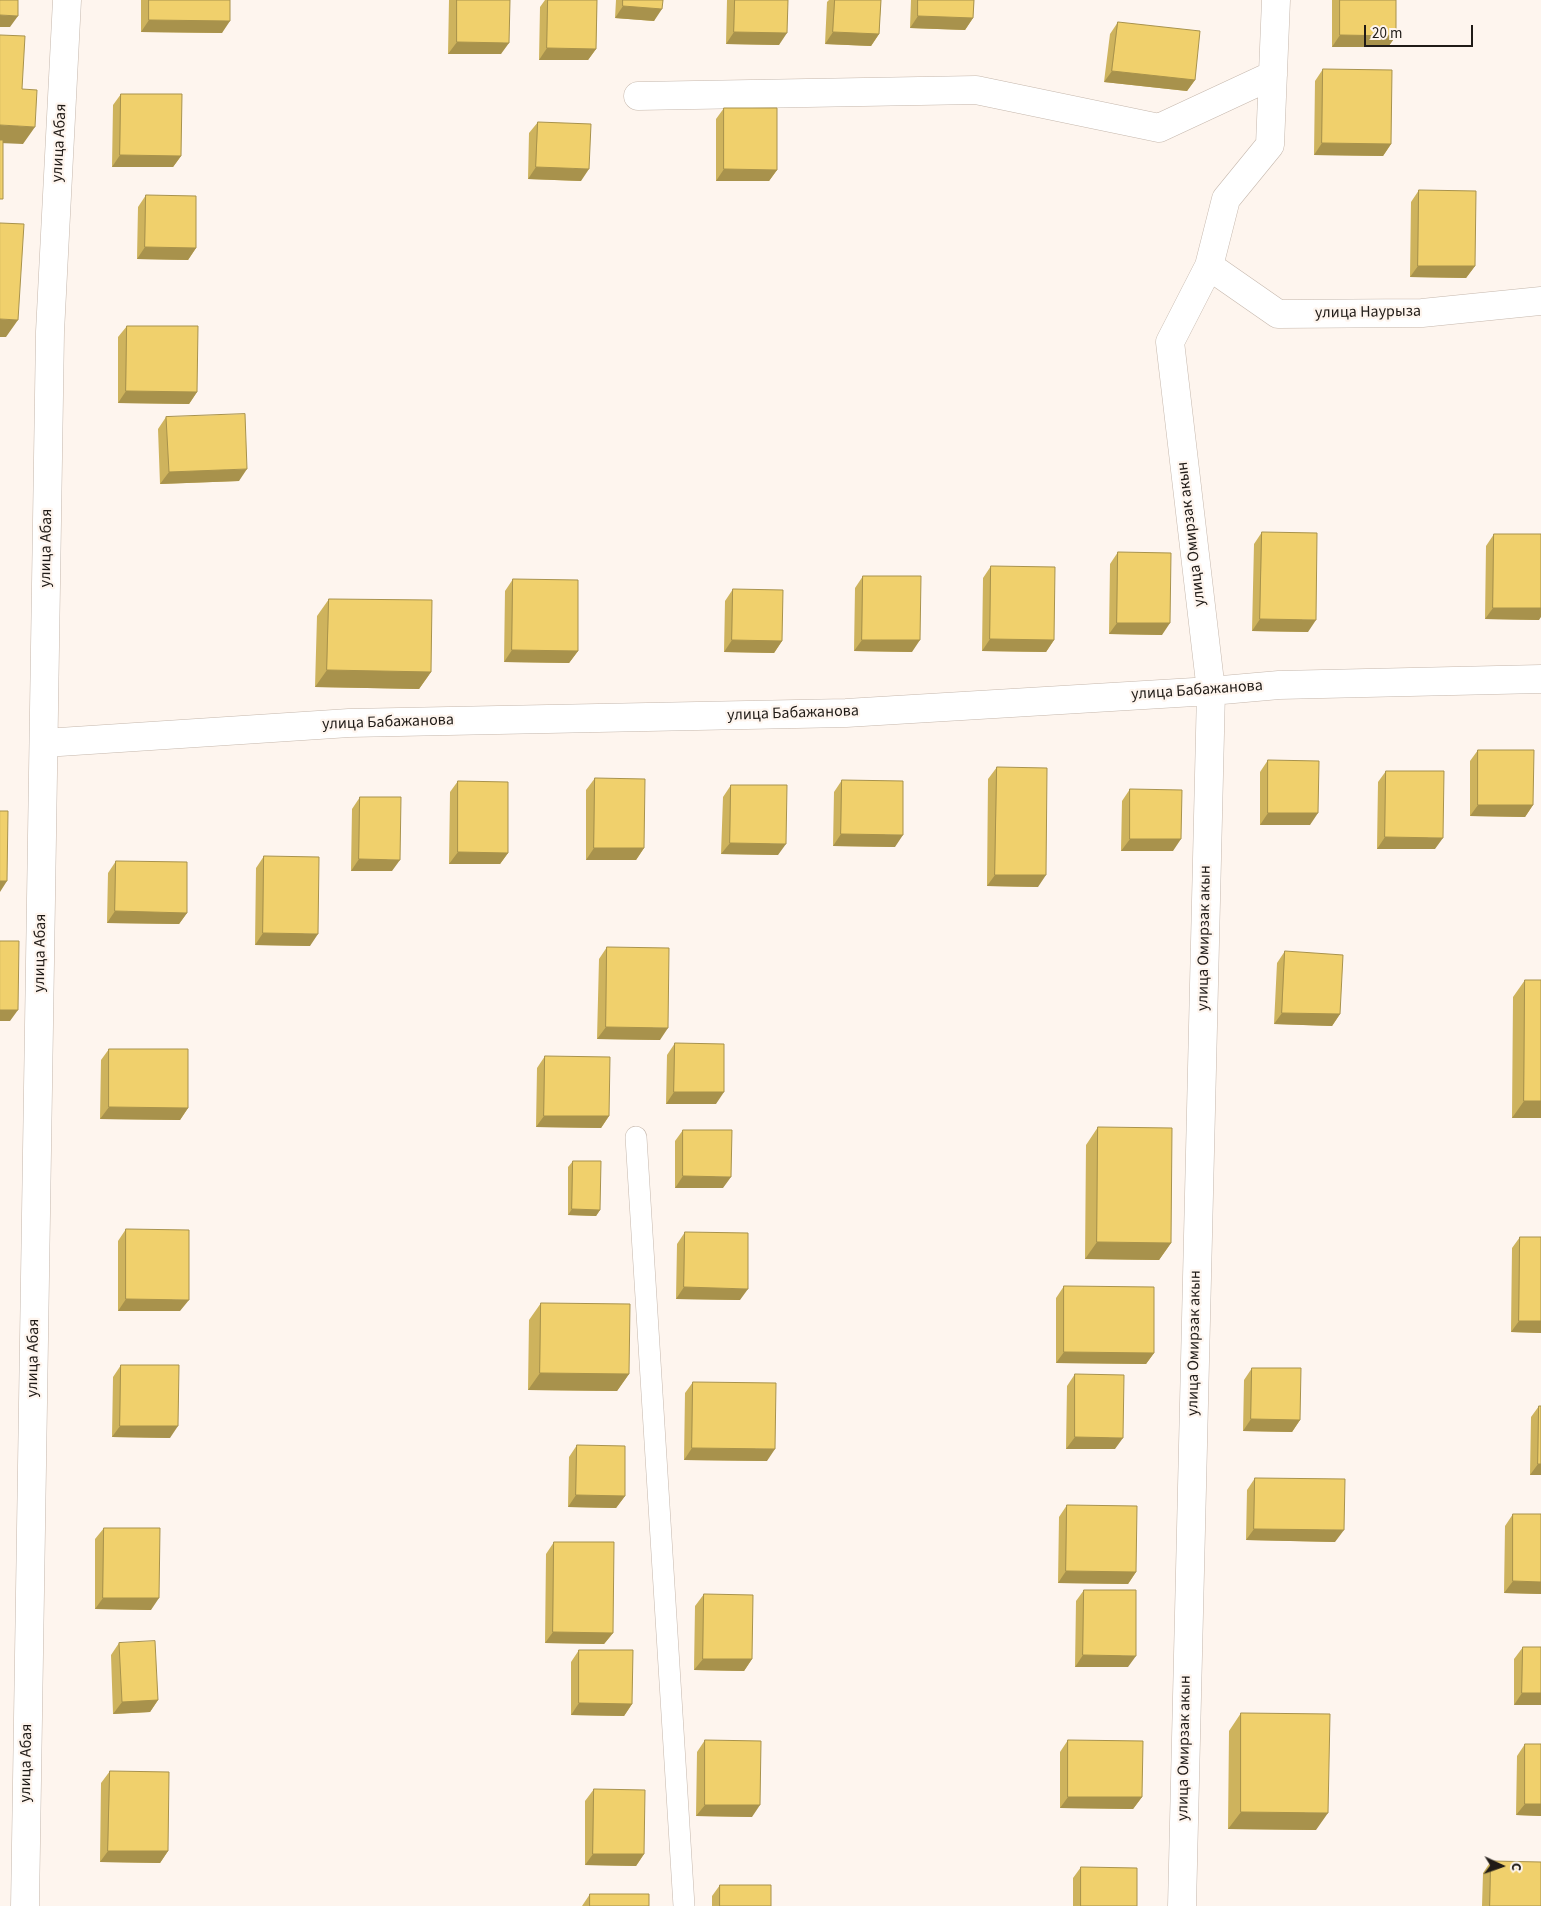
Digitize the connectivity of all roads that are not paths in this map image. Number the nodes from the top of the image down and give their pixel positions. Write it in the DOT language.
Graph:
graph roads {
  1 [pos="67,0"];
  2 [pos="1276,0"];
  3 [pos="1273,75"];
  4 [pos="638,96"];
  5 [pos="1209,266"];
  6 [pos="1541,301"];
  7 [pos="1541,679"];
  8 [pos="1211,691"];
  9 [pos="44,743"];
  10 [pos="636,1136"];
  11 [pos="25,1906"];
  12 [pos="684,1906"];
  13 [pos="1182,1906"];
  1 -- 9 [label="street, улица Абая"];
  2 -- 3 [label="street, улица Омирзак акын"];
  3 -- 4 [label="street"];
  3 -- 5 [label="street, улица Омирзак акын"];
  5 -- 6 [label="street, улица Наурыза"];
  5 -- 8 [label="street, улица Омирзак акын"];
  7 -- 8 [label="street, улица Бабажанова"];
  8 -- 9 [label="street, улица Бабажанова"];
  8 -- 13 [label="street, улица Омирзак акын"];
  9 -- 11 [label="street, улица Абая"];
  10 -- 12 [label="lane"];
}
